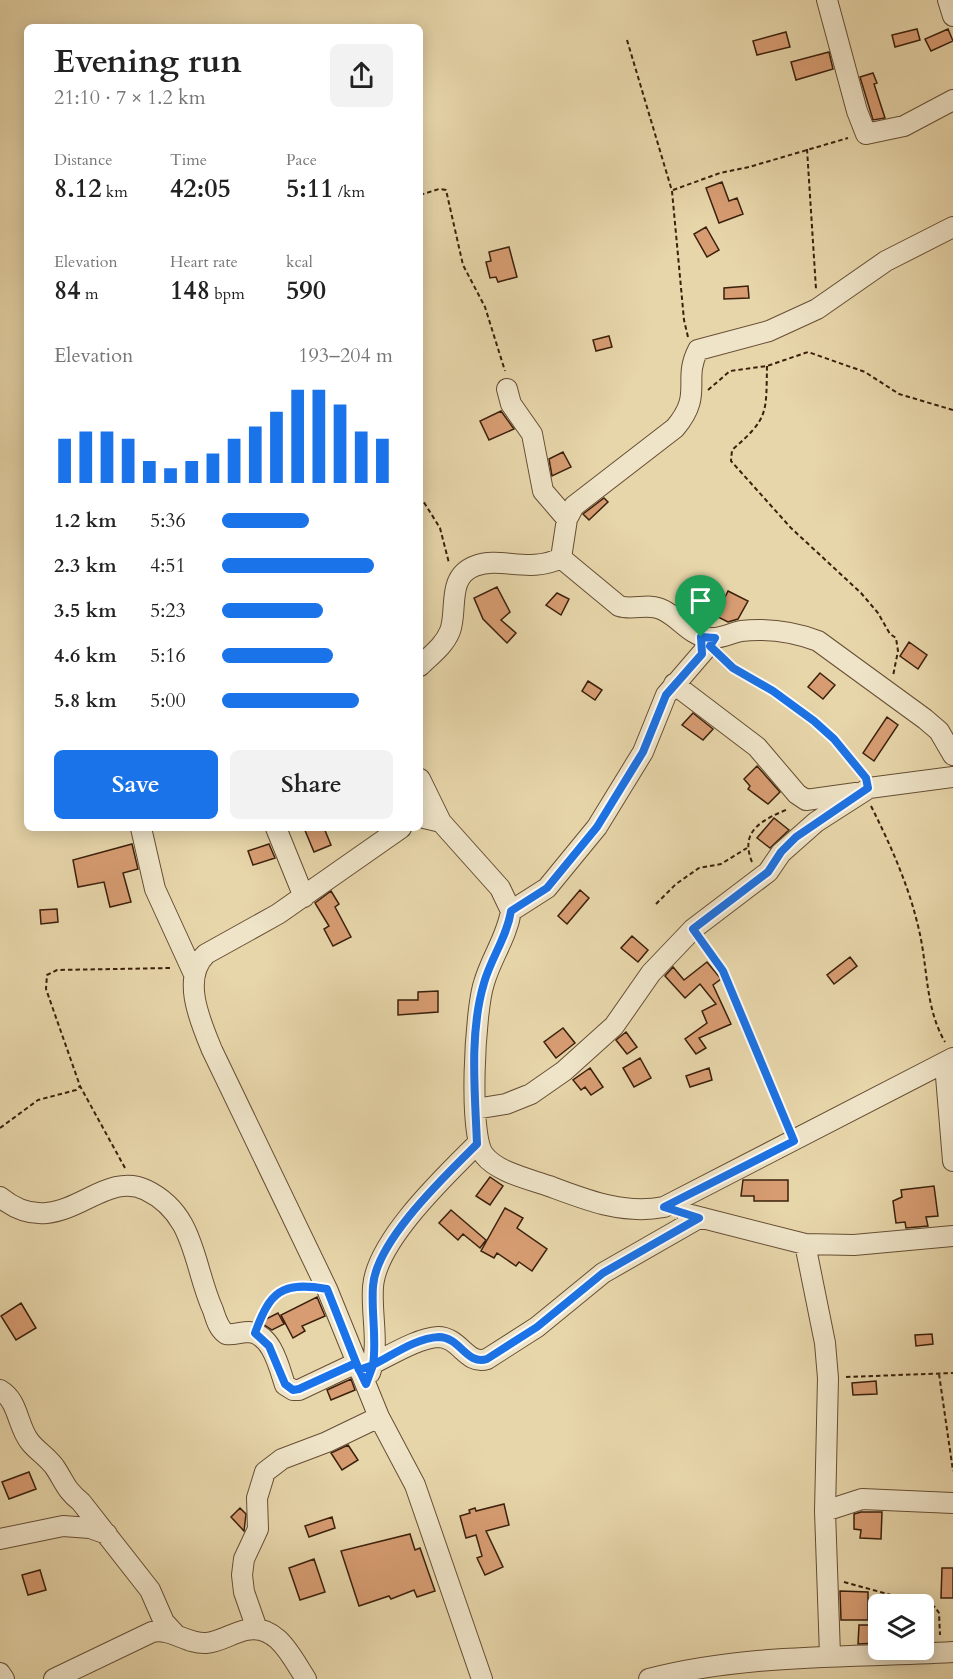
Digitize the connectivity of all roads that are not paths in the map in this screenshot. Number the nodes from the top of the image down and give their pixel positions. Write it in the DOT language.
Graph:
graph roads {
  1 [pos="827,0"];
  2 [pos="948,0"];
  3 [pos="953,16"];
  4 [pos="953,100"];
  5 [pos="953,227"];
  6 [pos="507,389"];
  7 [pos="567,519"];
  8 [pos="561,558"];
  9 [pos="707,644"];
  10 [pos="423,662"];
  11 [pos="674,684"];
  12 [pos="953,755"];
  13 [pos="953,777"];
  14 [pos="423,784"];
  15 [pos="863,791"];
  16 [pos="423,816"];
  17 [pos="441,822"];
  18 [pos="142,831"];
  19 [pos="277,831"];
  20 [pos="397,831"];
  21 [pos="304,897"];
  22 [pos="511,911"];
  23 [pos="191,969"];
  24 [pos="948,1056"];
  25 [pos="475,1108"];
  26 [pos="477,1144"];
  27 [pos="953,1161"];
  28 [pos="0,1197"];
  29 [pos="664,1207"];
  30 [pos="699,1218"];
  31 [pos="953,1236"];
  32 [pos="805,1244"];
  33 [pos="364,1371"];
  34 [pos="0,1390"];
  35 [pos="379,1417"];
  36 [pos="953,1503"];
  37 [pos="825,1511"];
  38 [pos="107,1534"];
  39 [pos="0,1539"];
  40 [pos="257,1629"];
  41 [pos="175,1634"];
  42 [pos="946,1652"];
  43 [pos="830,1655"];
  44 [pos="0,1673"];
  45 [pos="4,1679"];
  46 [pos="54,1679"];
  47 [pos="306,1679"];
  48 [pos="482,1679"];
  49 [pos="649,1679"];
  1 -- 4 [label="street"];
  2 -- 3 [label="street"];
  5 -- 7 [label="street"];
  6 -- 7 [label="street"];
  7 -- 8 [label="street"];
  8 -- 9 [label="street"];
  8 -- 10 [label="street"];
  9 -- 11 [label="street"];
  9 -- 12 [label="street"];
  11 -- 15 [label="street"];
  11 -- 22 [label="street"];
  13 -- 15 [label="street"];
  14 -- 17 [label="street"];
  15 -- 25 [label="street"];
  16 -- 17 [label="street"];
  17 -- 22 [label="street"];
  18 -- 23 [label="street"];
  19 -- 21 [label="street"];
  20 -- 21 [label="street"];
  21 -- 23 [label="street"];
  22 -- 25 [label="street"];
  23 -- 33 [label="street"];
  24 -- 27 [label="street"];
  24 -- 29 [label="street"];
  25 -- 26 [label="street"];
  26 -- 29 [label="street"];
  26 -- 33 [label="street"];
  28 -- 33 [label="street"];
  29 -- 30 [label="street"];
  30 -- 32 [label="street"];
  30 -- 33 [label="street"];
  31 -- 32 [label="street"];
  32 -- 37 [label="street"];
  33 -- 35 [label="street"];
  34 -- 38 [label="street"];
  35 -- 40 [label="street"];
  35 -- 48 [label="street"];
  36 -- 37 [label="street"];
  37 -- 43 [label="street"];
  38 -- 39 [label="street"];
  38 -- 41 [label="street"];
  40 -- 41 [label="street"];
  40 -- 47 [label="street"];
  41 -- 46 [label="street"];
  42 -- 43 [label="street"];
  43 -- 49 [label="street"];
  44 -- 45 [label="street"];
}
